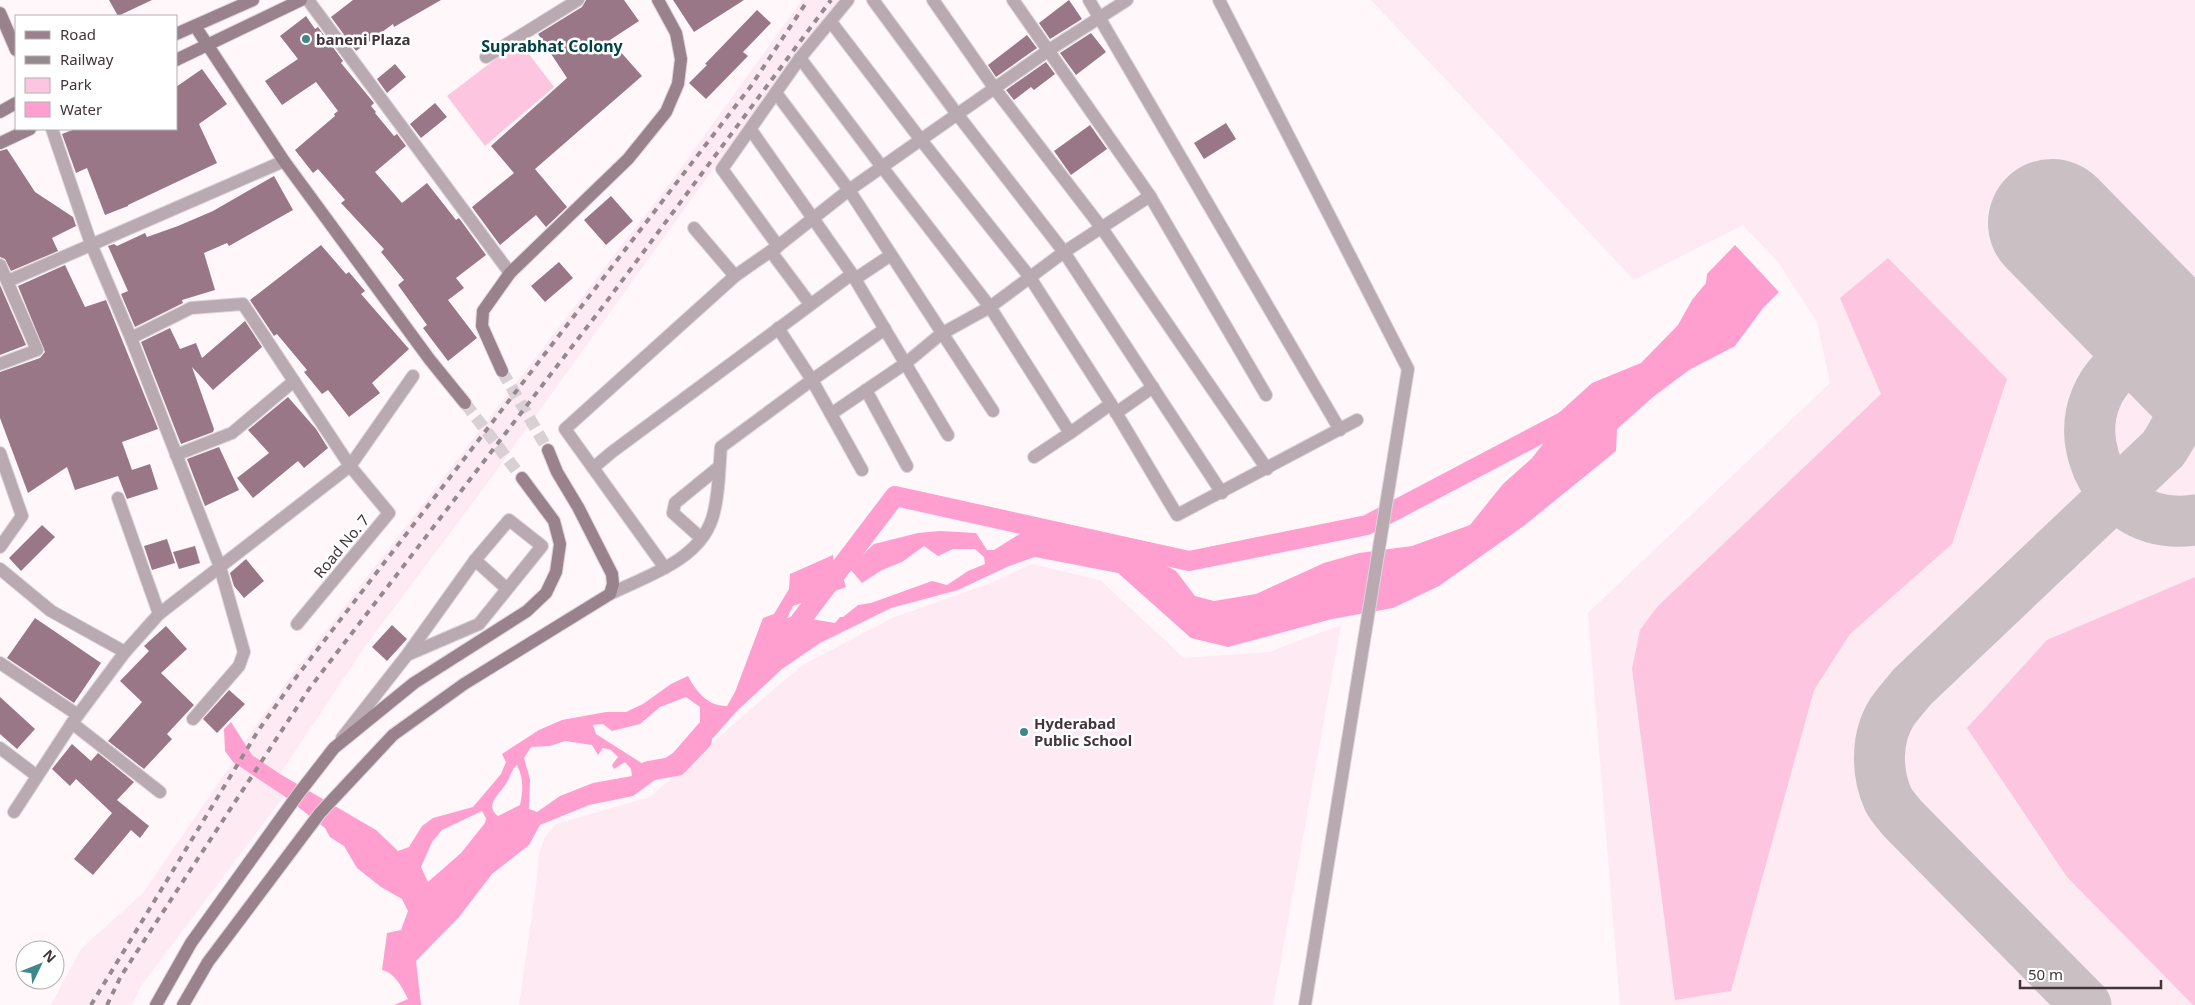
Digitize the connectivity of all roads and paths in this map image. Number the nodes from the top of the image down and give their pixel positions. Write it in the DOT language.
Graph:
graph roads {
  1 [pos="253,0"];
  2 [pos="301,0"];
  3 [pos="308,0"];
  4 [pos="578,0"];
  5 [pos="658,0"];
  6 [pos="848,0"];
  7 [pos="872,0"];
  8 [pos="933,0"];
  9 [pos="1013,0"];
  10 [pos="1089,0"];
  11 [pos="1127,0"];
  12 [pos="1219,0"];
  13 [pos="0,13"];
  14 [pos="1100,18"];
  15 [pos="831,22"];
  16 [pos="195,26"];
  17 [pos="178,33"];
  18 [pos="209,45"];
  19 [pos="15,48"];
  20 [pos="1049,50"];
  21 [pos="486,57"];
  22 [pos="800,58"];
  23 [pos="178,59"];
  24 [pos="995,88"];
  25 [pos="776,93"];
  26 [pos="15,104"];
  27 [pos="0,112"];
  28 [pos="958,114"];
  29 [pos="28,130"];
  30 [pos="52,130"];
  31 [pos="751,130"];
  32 [pos="921,140"];
  33 [pos="0,144"];
  34 [pos="284,161"];
  35 [pos="882,167"];
  36 [pos="849,190"];
  37 [pos="1150,196"];
  38 [pos="812,218"];
  39 [pos="1101,227"];
  40 [pos="694,228"];
  41 [pos="91,244"];
  42 [pos="778,246"];
  43 [pos="1064,252"];
  44 [pos="891,255"];
  45 [pos="0,264"];
  46 [pos="510,273"];
  47 [pos="735,276"];
  48 [pos="1029,276"];
  49 [pos="854,277"];
  50 [pos="8,281"];
  51 [pos="810,304"];
  52 [pos="990,307"];
  53 [pos="778,328"];
  54 [pos="885,329"];
  55 [pos="941,334"];
  56 [pos="131,338"];
  57 [pos="906,363"];
  58 [pos="0,364"];
  59 [pos="502,371"];
  60 [pos="414,376"];
  61 [pos="812,380"];
  62 [pos="294,382"];
  63 [pos="1153,386"];
  64 [pos="866,390"];
  65 [pos="1266,395"];
  66 [pos="465,403"];
  67 [pos="1114,408"];
  68 [pos="993,412"];
  69 [pos="831,414"];
  70 [pos="1357,420"];
  71 [pos="1340,430"];
  72 [pos="1070,433"];
  73 [pos="948,436"];
  74 [pos="548,450"];
  75 [pos="0,453"];
  76 [pos="176,455"];
  77 [pos="1034,457"];
  78 [pos="350,466"];
  79 [pos="906,466"];
  80 [pos="719,467"];
  81 [pos="593,468"];
  82 [pos="1267,469"];
  83 [pos="862,470"];
  84 [pos="522,478"];
  85 [pos="1222,493"];
  86 [pos="118,498"];
  87 [pos="701,538"];
  88 [pos="0,547"];
  89 [pos="475,560"];
  90 [pos="220,567"];
  91 [pos="665,568"];
  92 [pos="0,569"];
  93 [pos="506,588"];
  94 [pos="610,594"];
  95 [pos="159,614"];
  96 [pos="297,624"];
  97 [pos="125,652"];
  98 [pos="407,655"];
  99 [pos="0,663"];
  100 [pos="75,719"];
  101 [pos="193,719"];
  102 [pos="0,748"];
  103 [pos="330,753"];
  104 [pos="37,776"];
  105 [pos="160,792"];
  106 [pos="14,812"];
  107 [pos="161,1003"];
  108 [pos="183,1005"];
  109 [pos="1305,1005"];
  1 -- 16 [label="street"];
  2 -- 18 [label="street"];
  3 -- 46 [label="street"];
  4 -- 21 [label="street"];
  5 -- 46 [label="street"];
  6 -- 15 [label="street"];
  7 -- 28 [label="street"];
  8 -- 24 [label="street"];
  9 -- 20 [label="street"];
  10 -- 14 [label="street"];
  11 -- 14 [label="street"];
  12 -- 109 [label="street"];
  13 -- 19 [label="street"];
  14 -- 20 [label="street"];
  14 -- 71 [label="street"];
  15 -- 22 [label="street"];
  15 -- 32 [label="street"];
  16 -- 17 [label="street"];
  16 -- 18 [label="street"];
  18 -- 23 [label="street"];
  18 -- 34 [label="street"];
  20 -- 24 [label="street"];
  20 -- 37 [label="street"];
  22 -- 25 [label="street"];
  22 -- 35 [label="street"];
  24 -- 28 [label="street"];
  24 -- 39 [label="street"];
  25 -- 31 [label="street"];
  25 -- 36 [label="street"];
  26 -- 27 [label="street"];
  28 -- 32 [label="street"];
  28 -- 43 [label="street"];
  29 -- 33 [label="street"];
  30 -- 41 [label="street"];
  31 -- 38 [label="street"];
  31 -- 42 [label="street"];
  32 -- 35 [label="street"];
  32 -- 48 [label="street"];
  34 -- 41 [label="street"];
  34 -- 66 [label="street"];
  35 -- 36 [label="street"];
  35 -- 52 [label="street"];
  36 -- 38 [label="street"];
  36 -- 44 [label="street"];
  37 -- 39 [label="street"];
  37 -- 65 [label="street"];
  38 -- 42 [label="street"];
  38 -- 49 [label="street"];
  39 -- 43 [label="street"];
  39 -- 82 [label="street"];
  40 -- 47 [label="street"];
  41 -- 50 [label="street"];
  41 -- 56 [label="street"];
  42 -- 47 [label="street"];
  42 -- 51 [label="street"];
  43 -- 48 [label="street"];
  43 -- 63 [label="street"];
  44 -- 49 [label="street"];
  44 -- 55 [label="street"];
  45 -- 50 [label="street"];
  46 -- 59 [label="street"];
  47 -- 81 [label="street"];
  48 -- 52 [label="street"];
  48 -- 67 [label="street"];
  49 -- 51 [label="street"];
  49 -- 54 [label="street"];
  50 -- 58 [label="street"];
  51 -- 53 [label="street"];
  52 -- 55 [label="street"];
  52 -- 72 [label="street"];
  53 -- 61 [label="street"];
  53 -- 81 [label="street"];
  54 -- 57 [label="street"];
  54 -- 61 [label="street"];
  55 -- 57 [label="street"];
  55 -- 68 [label="street"];
  56 -- 62 [label="street"];
  56 -- 76 [label="street"];
  57 -- 64 [label="street"];
  57 -- 73 [label="street"];
  60 -- 78 [label="street"];
  61 -- 69 [label="street"];
  61 -- 80 [label="street"];
  62 -- 76 [label="street"];
  62 -- 78 [label="street"];
  63 -- 67 [label="street"];
  63 -- 85 [label="street"];
  64 -- 69 [label="street"];
  64 -- 79 [label="street"];
  67 -- 72 [label="street"];
  67 -- 85 [label="street"];
  69 -- 83 [label="street"];
  70 -- 71 [label="street"];
  71 -- 82 [label="street"];
  72 -- 77 [label="street"];
  74 -- 94 [label="street"];
  75 -- 88 [label="street"];
  76 -- 90 [label="street"];
  78 -- 90 [label="street"];
  78 -- 96 [label="street, Road No. 7"];
  80 -- 87 [label="street"];
  80 -- 87 [label="street"];
  81 -- 91 [label="street"];
  82 -- 85 [label="street"];
  84 -- 103 [label="street"];
  86 -- 95 [label="street"];
  87 -- 91 [label="street"];
  89 -- 93 [label="street"];
  89 -- 93 [label="street"];
  89 -- 98 [label="street"];
  90 -- 95 [label="street"];
  90 -- 101 [label="street"];
  91 -- 94 [label="street"];
  92 -- 97 [label="street"];
  93 -- 98 [label="street"];
  94 -- 108 [label="street"];
  95 -- 97 [label="street"];
  97 -- 100 [label="street"];
  98 -- 103 [label="street"];
  99 -- 100 [label="street"];
  100 -- 104 [label="street"];
  100 -- 105 [label="street"];
  102 -- 104 [label="street"];
  103 -- 107 [label="street"];
  104 -- 106 [label="street"];
}
